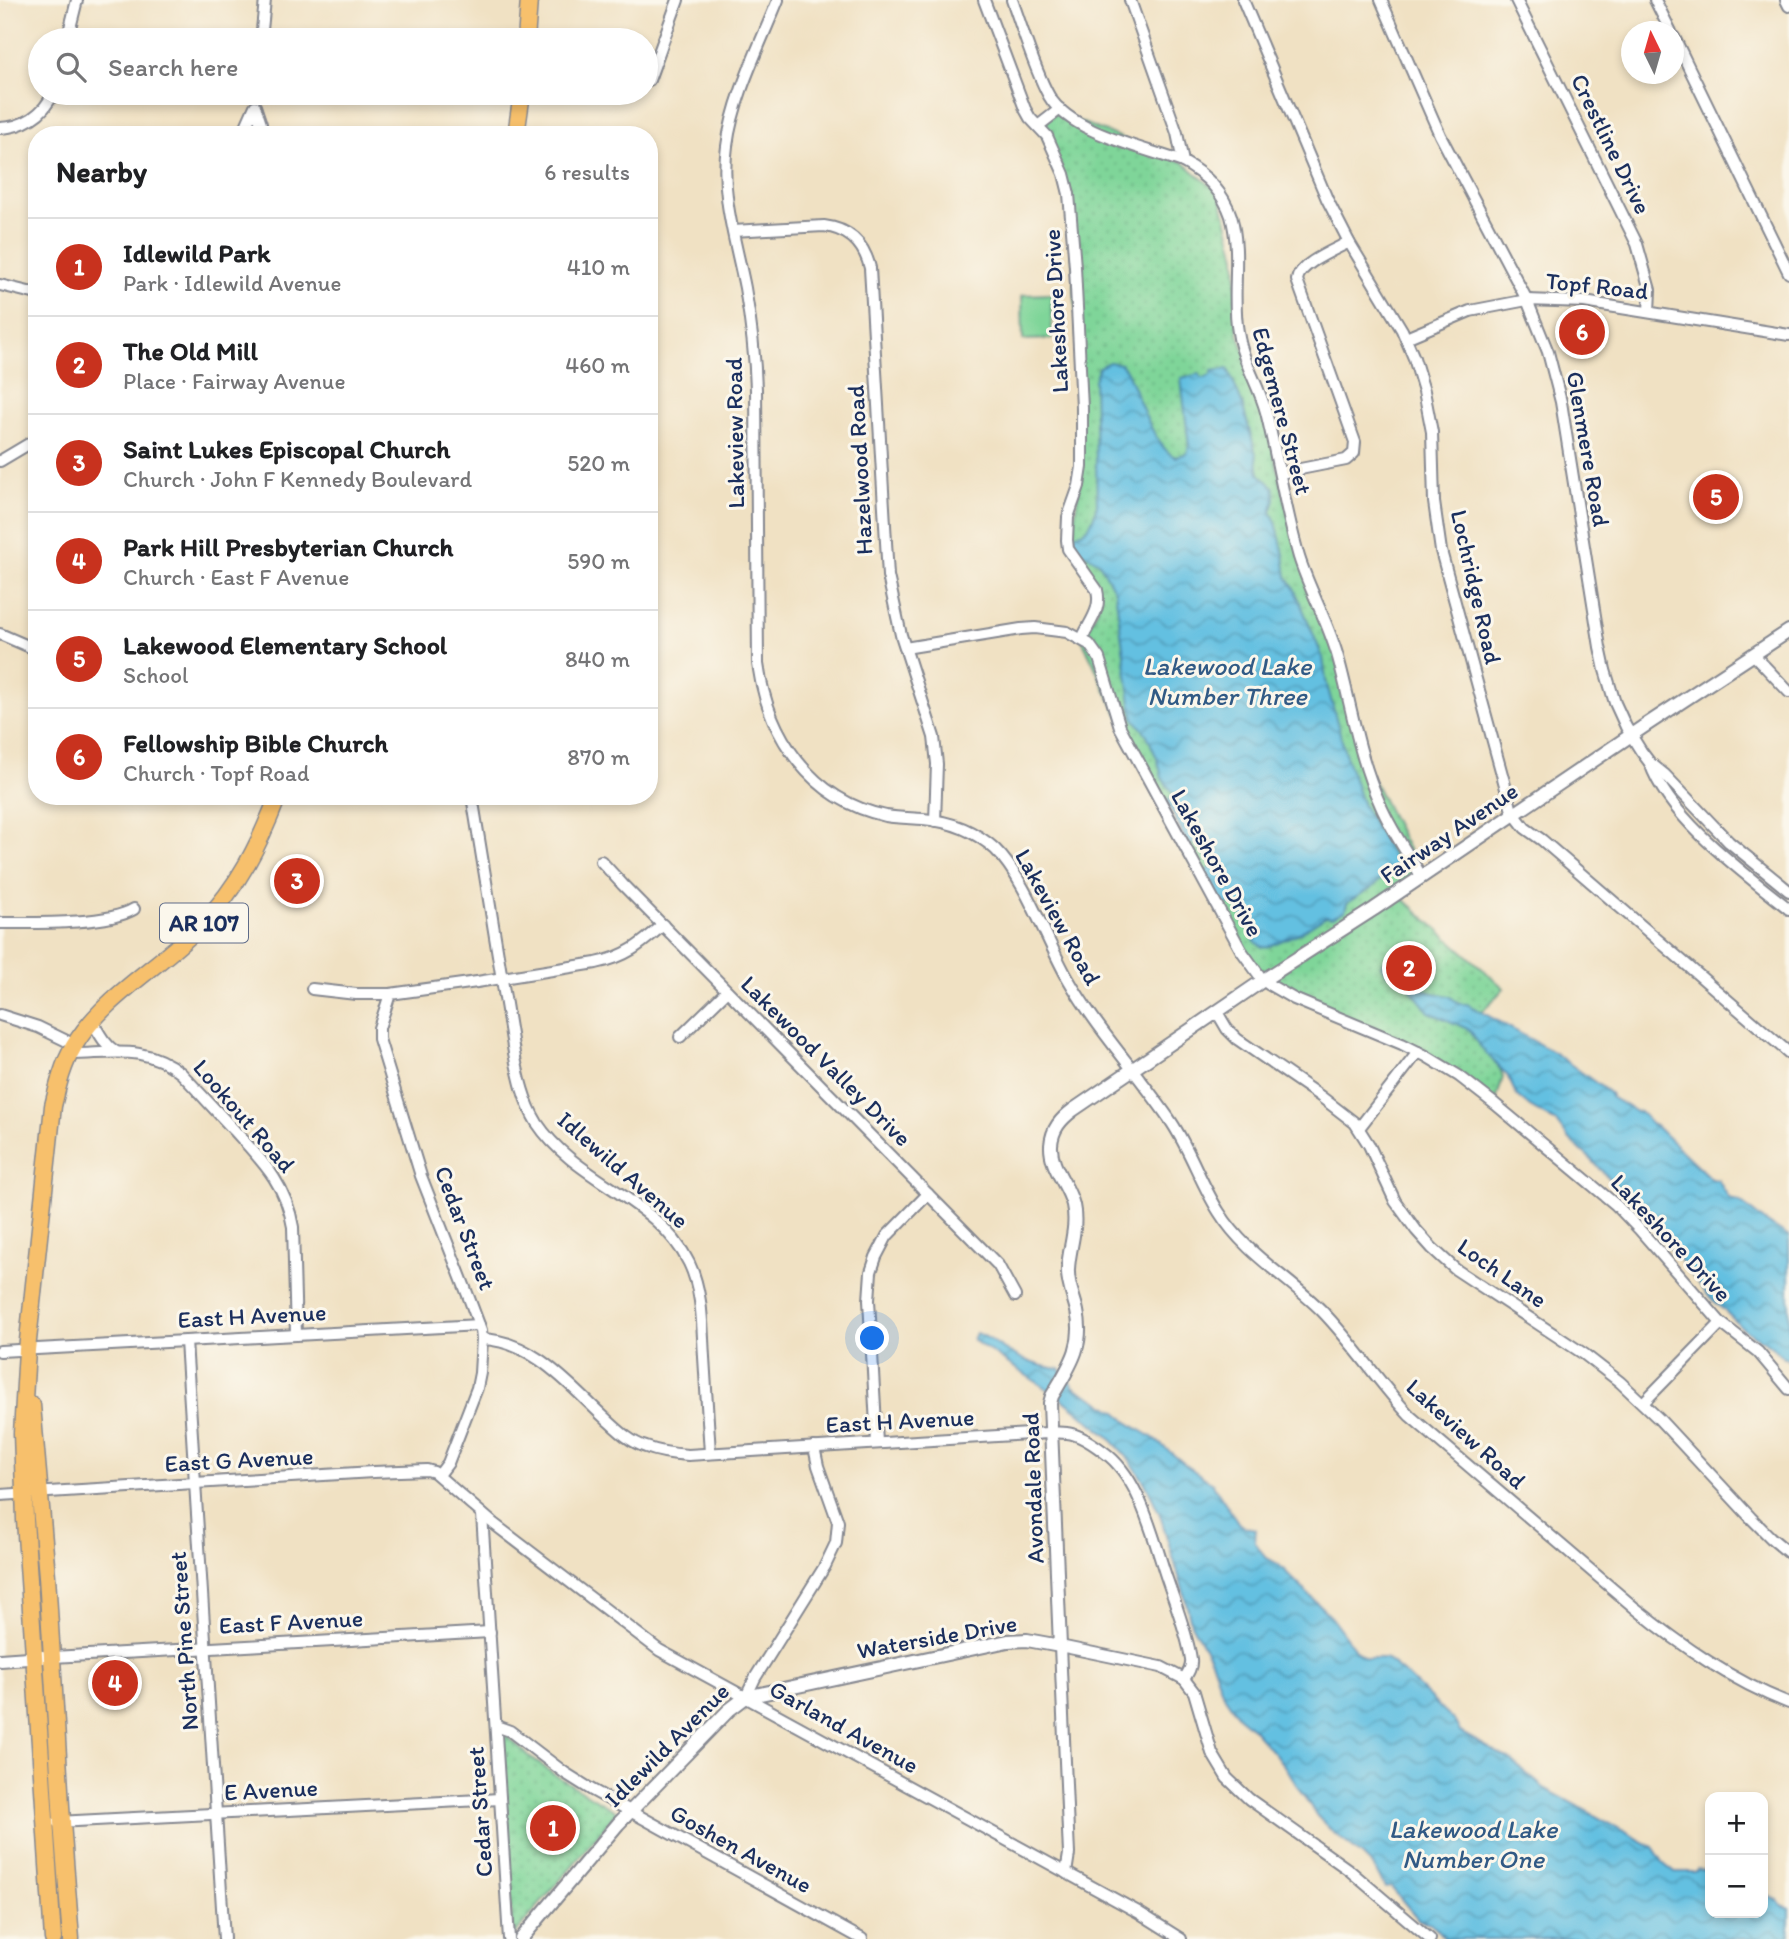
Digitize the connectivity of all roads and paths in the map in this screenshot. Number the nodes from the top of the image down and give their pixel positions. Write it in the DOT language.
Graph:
graph roads {
  1 [pos="77,0"];
  2 [pos="265,0"];
  3 [pos="529,0"];
  4 [pos="678,0"];
  5 [pos="778,0"];
  6 [pos="984,0"];
  7 [pos="1012,0"];
  8 [pos="1130,0"];
  9 [pos="1243,0"];
  10 [pos="1381,0"];
  11 [pos="1516,0"];
  12 [pos="1655,0"];
  13 [pos="1786,0"];
  14 [pos="1789,6"];
  15 [pos="1666,21"];
  16 [pos="70,28"];
  17 [pos="262,28"];
  18 [pos="527,28"];
  19 [pos="658,55"];
  20 [pos="1684,58"];
  21 [pos="45,105"];
  22 [pos="520,105"];
  23 [pos="255,106"];
  24 [pos="1060,109"];
  25 [pos="246,126"];
  26 [pos="261,126"];
  27 [pos="517,126"];
  28 [pos="1038,126"];
  29 [pos="0,128"];
  30 [pos="1183,162"];
  31 [pos="733,231"];
  32 [pos="1349,242"];
  33 [pos="1789,273"];
  34 [pos="0,285"];
  35 [pos="28,292"];
  36 [pos="1527,300"];
  37 [pos="1649,312"];
  38 [pos="1789,335"];
  39 [pos="1406,338"];
  40 [pos="28,444"];
  41 [pos="0,461"];
  42 [pos="1280,473"];
  43 [pos="1789,631"];
  44 [pos="0,634"];
  45 [pos="1082,639"];
  46 [pos="28,646"];
  47 [pos="905,648"];
  48 [pos="1754,654"];
  49 [pos="1789,692"];
  50 [pos="1631,735"];
  51 [pos="1650,763"];
  52 [pos="275,805"];
  53 [pos="473,805"];
  54 [pos="1514,815"];
  55 [pos="935,821"];
  56 [pos="601,861"];
  57 [pos="1422,877"];
  58 [pos="1789,891"];
  59 [pos="135,909"];
  60 [pos="1789,909"];
  61 [pos="0,923"];
  62 [pos="663,925"];
  63 [pos="502,978"];
  64 [pos="1265,979"];
  65 [pos="312,989"];
  66 [pos="727,991"];
  67 [pos="390,994"];
  68 [pos="1217,1012"];
  69 [pos="0,1015"];
  70 [pos="92,1021"];
  71 [pos="680,1037"];
  72 [pos="72,1050"];
  73 [pos="116,1052"];
  74 [pos="1418,1052"];
  75 [pos="1789,1053"];
  76 [pos="1132,1069"];
  77 [pos="1359,1128"];
  78 [pos="928,1194"];
  79 [pos="1015,1296"];
  80 [pos="1721,1323"];
  81 [pos="479,1325"];
  82 [pos="296,1335"];
  83 [pos="482,1339"];
  84 [pos="186,1341"];
  85 [pos="27,1350"];
  86 [pos="0,1351"];
  87 [pos="1789,1389"];
  88 [pos="1643,1402"];
  89 [pos="1051,1433"];
  90 [pos="877,1443"];
  91 [pos="814,1447"];
  92 [pos="710,1453"];
  93 [pos="439,1475"];
  94 [pos="195,1483"];
  95 [pos="32,1493"];
  96 [pos="0,1494"];
  97 [pos="482,1514"];
  98 [pos="1789,1553"];
  99 [pos="490,1632"];
  100 [pos="1060,1646"];
  101 [pos="205,1648"];
  102 [pos="52,1657"];
  103 [pos="34,1658"];
  104 [pos="0,1660"];
  105 [pos="1184,1679"];
  106 [pos="746,1697"];
  107 [pos="1789,1703"];
  108 [pos="496,1726"];
  109 [pos="500,1799"];
  110 [pos="630,1811"];
  111 [pos="216,1813"];
  112 [pos="62,1822"];
  113 [pos="44,1823"];
  114 [pos="1066,1873"];
  115 [pos="52,1939"];
  116 [pos="71,1939"];
  117 [pos="224,1939"];
  118 [pos="509,1939"];
  119 [pos="521,1939"];
  120 [pos="862,1939"];
  121 [pos="1181,1939"];
  122 [pos="1430,1939"];
  1 -- 16 [label="street"];
  2 -- 17 [label="street"];
  3 -- 18 [label="main road"];
  4 -- 19 [label="street"];
  5 -- 31 [label="street, Lakeview Road"];
  6 -- 28 [label="street, Lakeshore Drive"];
  7 -- 24 [label="street"];
  8 -- 30 [label="street"];
  9 -- 32 [label="street, Lochridge Road"];
  10 -- 36 [label="street, Glenmere Road"];
  11 -- 37 [label="street, Crestline Drive"];
  12 -- 15 [label="street"];
  13 -- 14 [label="street"];
  20 -- 33 [label="street"];
  21 -- 29 [label="street"];
  22 -- 27 [label="main road"];
  23 -- 25 [label="street"];
  23 -- 26 [label="street"];
  24 -- 28 [label="street"];
  24 -- 30 [label="street"];
  28 -- 45 [label="street, Lakeshore Drive"];
  30 -- 42 [label="street, Edgemere Street"];
  31 -- 47 [label="street, Hazelwood Road"];
  31 -- 55 [label="street, Lakeview Road"];
  32 -- 39 [label="street, Lochridge Road"];
  32 -- 42 [label="street"];
  34 -- 35 [label="street"];
  36 -- 37 [label="street, Topf Road"];
  36 -- 39 [label="street, Topf Road"];
  36 -- 50 [label="street, Glenmere Road"];
  37 -- 38 [label="street, Topf Road"];
  39 -- 54 [label="street, Lochridge Road"];
  40 -- 41 [label="street"];
  42 -- 57 [label="street, Edgemere Street"];
  43 -- 48 [label="street, Fairway Avenue"];
  44 -- 46 [label="street"];
  45 -- 47 [label="street"];
  45 -- 64 [label="street, Lakeshore Drive"];
  47 -- 55 [label="street, Hazelwood Road"];
  48 -- 49 [label="street"];
  48 -- 50 [label="street, Fairway Avenue"];
  50 -- 51 [label="street, Glenmere Road"];
  50 -- 54 [label="street, Fairway Avenue"];
  51 -- 58 [label="street, Glenmere Road"];
  51 -- 60 [label="street, Glenmere Road"];
  52 -- 70 [label="main road, AR 107"];
  53 -- 63 [label="street, Idlewild Avenue"];
  54 -- 57 [label="street, Fairway Avenue"];
  54 -- 75 [label="street, Lochridge Road"];
  55 -- 76 [label="street, Lakeview Road"];
  56 -- 62 [label="street, Lakewood Valley Drive"];
  57 -- 64 [label="street, Fairway Avenue"];
  59 -- 61 [label="street"];
  62 -- 63 [label="street"];
  62 -- 66 [label="street, Lakewood Valley Drive"];
  63 -- 67 [label="street"];
  63 -- 92 [label="street, Idlewild Avenue"];
  64 -- 68 [label="street, Fairway Avenue"];
  64 -- 74 [label="street, Lakeshore Drive"];
  65 -- 67 [label="street"];
  66 -- 71 [label="street"];
  66 -- 78 [label="street, Lakewood Valley Drive"];
  67 -- 81 [label="street, Cedar Street"];
  68 -- 76 [label="street, Fairway Avenue"];
  68 -- 77 [label="street, Loch Lane"];
  69 -- 72 [label="street"];
  70 -- 72 [label="main road, AR 107"];
  70 -- 73 [label="street"];
  72 -- 73 [label="street, Lookout Road"];
  72 -- 85 [label="main road, AR 107"];
  73 -- 82 [label="street, Lookout Road"];
  74 -- 77 [label="street"];
  74 -- 80 [label="street, Lakeshore Drive"];
  76 -- 89 [label="street, Avondale Road"];
  76 -- 107 [label="street, Lakeview Road"];
  77 -- 88 [label="street, Loch Lane"];
  78 -- 79 [label="street, Lakewood Valley Drive"];
  78 -- 90 [label="street"];
  80 -- 87 [label="street, Lakeshore Drive"];
  80 -- 88 [label="street"];
  81 -- 82 [label="street, East H Avenue"];
  81 -- 83 [label="street, Cedar Street"];
  82 -- 84 [label="street, East H Avenue"];
  83 -- 92 [label="street, East H Avenue"];
  83 -- 93 [label="street, Cedar Street"];
  84 -- 85 [label="street, East H Avenue"];
  84 -- 94 [label="street, North Pine Street"];
  85 -- 86 [label="street, East H Avenue"];
  85 -- 95 [label="main road, AR 107"];
  88 -- 98 [label="street, Loch Lane"];
  89 -- 90 [label="street, East H Avenue"];
  89 -- 100 [label="street, Avondale Road"];
  89 -- 105 [label="street, East H Avenue"];
  90 -- 91 [label="street, East H Avenue"];
  91 -- 92 [label="street, East H Avenue"];
  91 -- 106 [label="street, Idlewild Avenue"];
  93 -- 94 [label="street, East G Avenue"];
  93 -- 97 [label="street, Garland Avenue"];
  94 -- 95 [label="street, East G Avenue"];
  94 -- 101 [label="street, North Pine Street"];
  95 -- 96 [label="street, East G Avenue"];
  95 -- 102 [label="main road, AR 107"];
  95 -- 103 [label="main road, AR 107"];
  97 -- 99 [label="street, Cedar Street"];
  97 -- 106 [label="street, Garland Avenue"];
  99 -- 101 [label="street, East F Avenue"];
  99 -- 108 [label="street, Cedar Street"];
  100 -- 105 [label="street, Waterside Drive"];
  100 -- 106 [label="street, Waterside Drive"];
  100 -- 114 [label="street, Avondale Road"];
  101 -- 102 [label="street, East F Avenue"];
  101 -- 111 [label="street, North Pine Street"];
  102 -- 103 [label="street"];
  102 -- 112 [label="main road, AR 107"];
  103 -- 104 [label="street"];
  103 -- 113 [label="main road, AR 107"];
  105 -- 122 [label="street"];
  106 -- 110 [label="street, Idlewild Avenue"];
  106 -- 114 [label="street, Garland Avenue"];
  108 -- 109 [label="street, Cedar Street"];
  108 -- 110 [label="street, Goshen Avenue"];
  109 -- 111 [label="street, E Avenue"];
  109 -- 118 [label="street, Cedar Street"];
  110 -- 119 [label="street, Idlewild Avenue"];
  110 -- 120 [label="street, Goshen Avenue"];
  111 -- 112 [label="street, E Avenue"];
  111 -- 117 [label="street, North Pine Street"];
  112 -- 113 [label="street, E Avenue"];
  112 -- 116 [label="main road, AR 107"];
  113 -- 115 [label="main road, AR 107"];
  114 -- 121 [label="street, Garland Avenue"];
}
